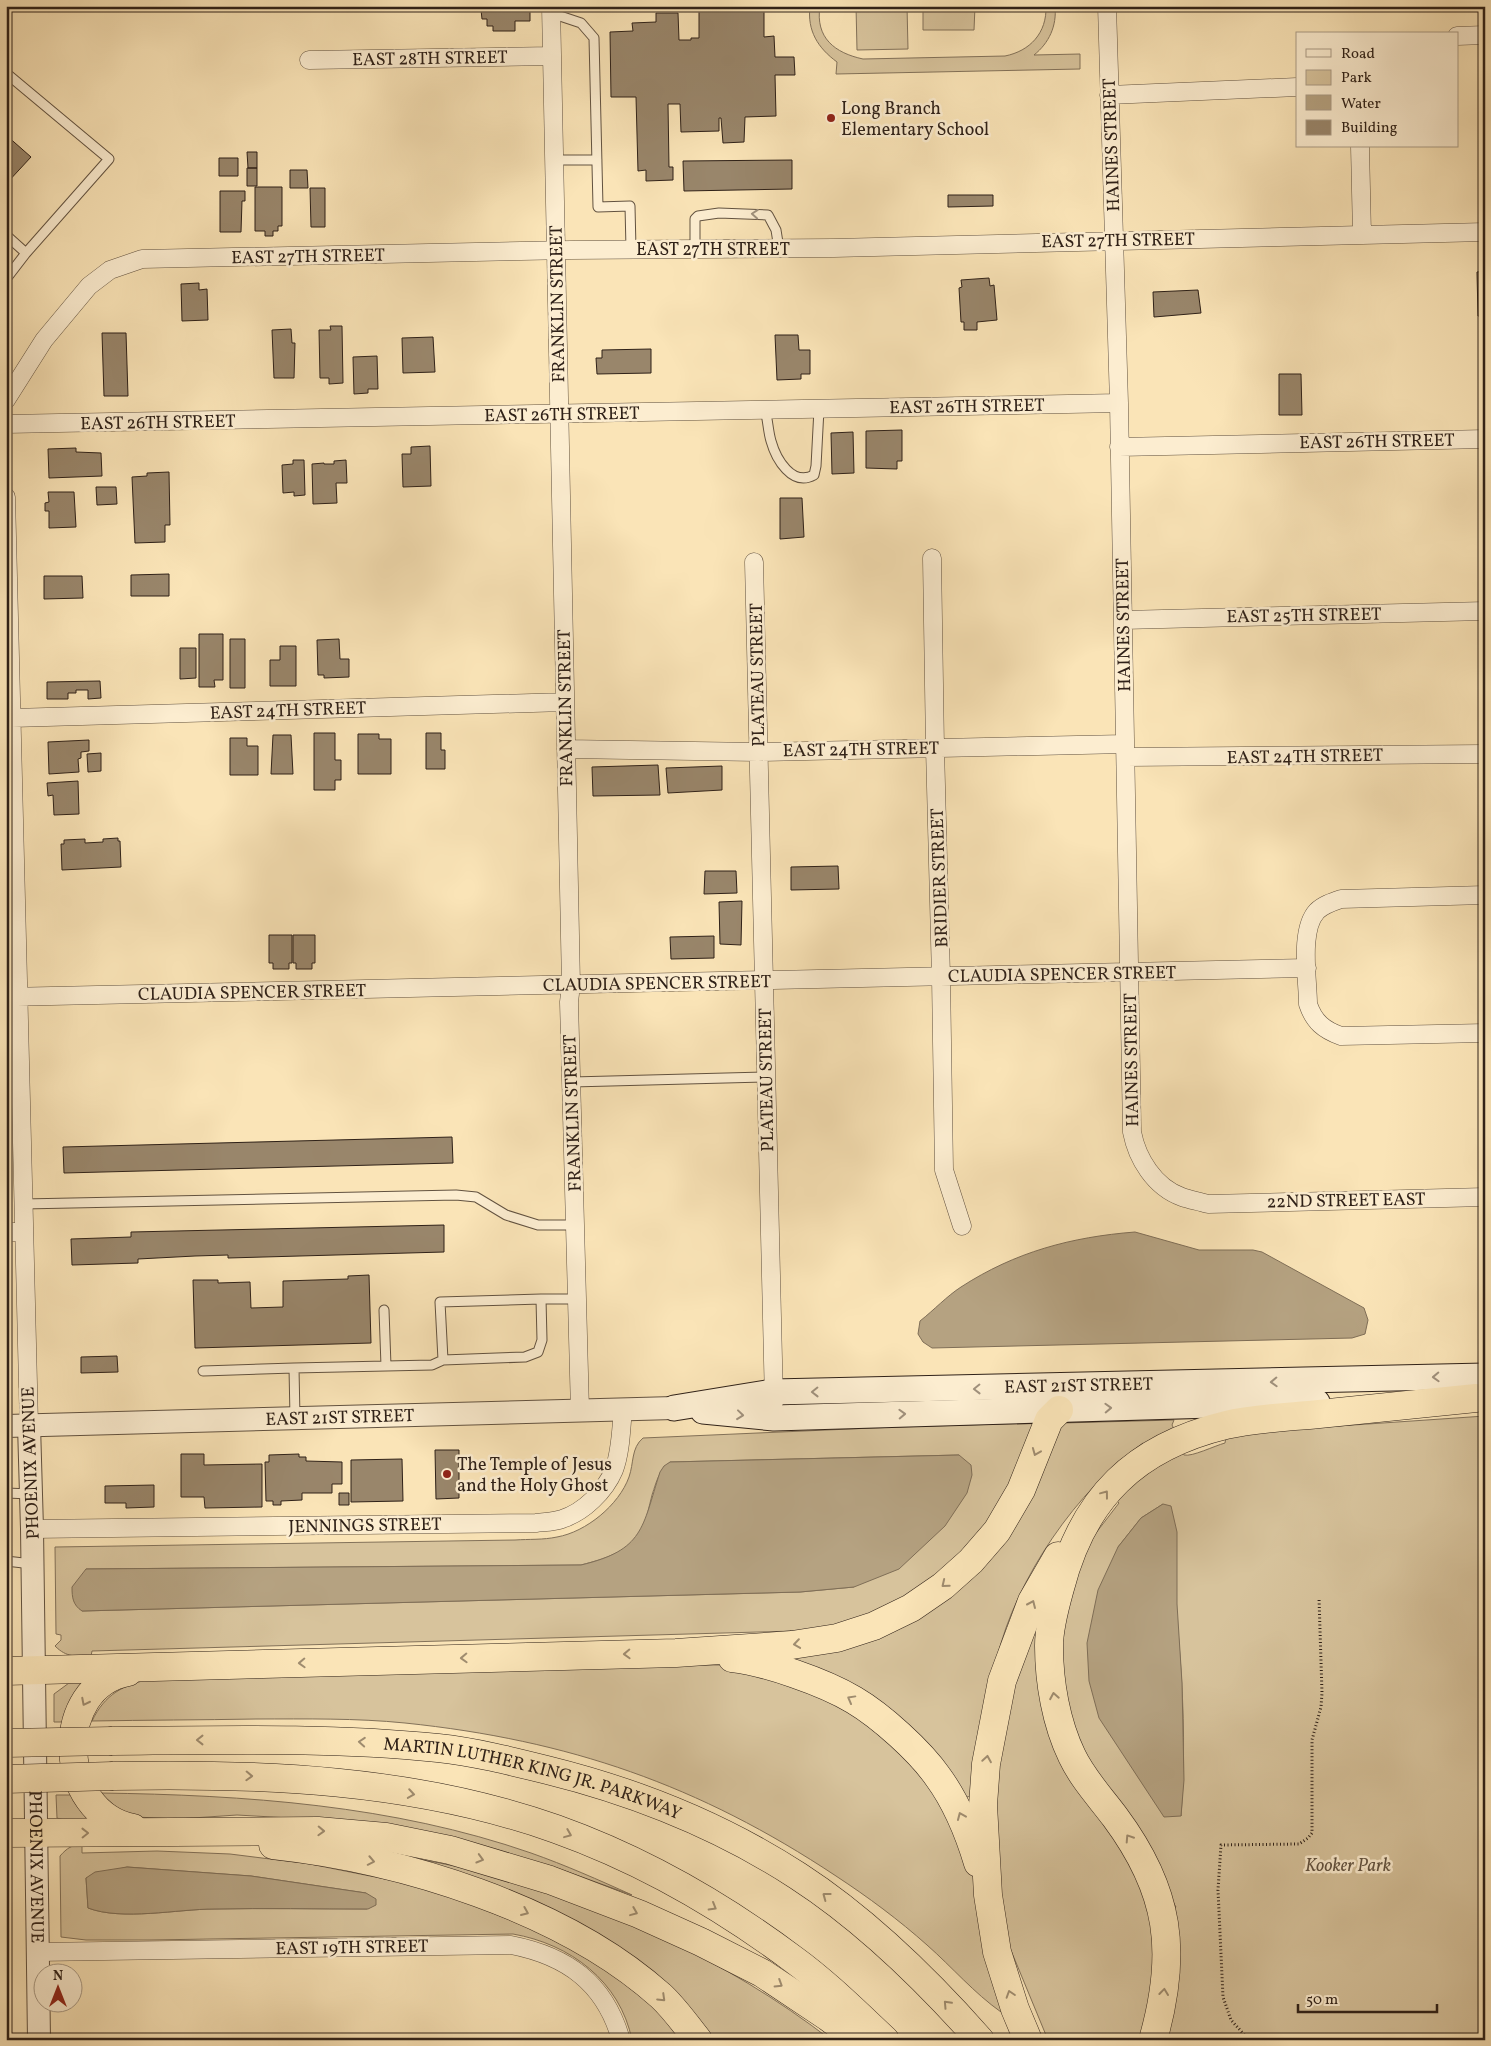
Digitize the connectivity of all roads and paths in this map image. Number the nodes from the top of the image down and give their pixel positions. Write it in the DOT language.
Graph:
graph roads {
  1 [pos="1107,6"];
  2 [pos="551,10"];
  3 [pos="1458,36"];
  4 [pos="1485,36"];
  5 [pos="552,56"];
  6 [pos="309,60"];
  7 [pos="6,73"];
  8 [pos="1296,87"];
  9 [pos="1109,95"];
  10 [pos="1360,148"];
  11 [pos="554,160"];
  12 [pos="597,160"];
  13 [pos="1485,232"];
  14 [pos="6,235"];
  15 [pos="1362,235"];
  16 [pos="1114,240"];
  17 [pos="695,248"];
  18 [pos="779,248"];
  19 [pos="631,249"];
  20 [pos="556,250"];
  21 [pos="26,254"];
  22 [pos="6,280"];
  23 [pos="6,400"];
  24 [pos="1119,403"];
  25 [pos="819,409"];
  26 [pos="765,410"];
  27 [pos="559,414"];
  28 [pos="6,424"];
  29 [pos="1485,439"];
  30 [pos="1119,447"];
  31 [pos="6,497"];
  32 [pos="932,558"];
  33 [pos="754,562"];
  34 [pos="1485,611"];
  35 [pos="1123,620"];
  36 [pos="565,702"];
  37 [pos="12,718"];
  38 [pos="9,743"];
  39 [pos="935,748"];
  40 [pos="566,749"];
  41 [pos="1125,751"];
  42 [pos="758,752"];
  43 [pos="1485,754"];
  44 [pos="1485,896"];
  45 [pos="1307,968"];
  46 [pos="1130,972"];
  47 [pos="942,977"];
  48 [pos="764,981"];
  49 [pos="571,985"];
  50 [pos="12,997"];
  51 [pos="1485,1033"];
  52 [pos="766,1077"];
  53 [pos="572,1082"];
  54 [pos="1485,1197"];
  55 [pos="23,1204"];
  56 [pos="1208,1204"];
  57 [pos="576,1225"];
  58 [pos="962,1226"];
  59 [pos="6,1232"];
  60 [pos="24,1232"];
  61 [pos="542,1299"];
  62 [pos="577,1299"];
  63 [pos="384,1310"];
  64 [pos="443,1360"];
  65 [pos="386,1366"];
  66 [pos="294,1368"];
  67 [pos="203,1371"];
  68 [pos="1096,1386"];
  69 [pos="1482,1390"];
  70 [pos="773,1392"];
  71 [pos="674,1408"];
  72 [pos="623,1409"];
  73 [pos="1059,1410"];
  74 [pos="580,1411"];
  75 [pos="295,1418"];
  76 [pos="774,1418"];
  77 [pos="29,1425"];
  78 [pos="6,1426"];
  79 [pos="6,1493"];
  80 [pos="31,1494"];
  81 [pos="1084,1523"];
  82 [pos="32,1529"];
  83 [pos="6,1561"];
  84 [pos="32,1564"];
  85 [pos="1319,1598"];
  86 [pos="676,1653"];
  87 [pos="156,1667"];
  88 [pos="33,1670"];
  89 [pos="6,1671"];
  90 [pos="6,1743"];
  91 [pos="6,1779"];
  92 [pos="150,1831"];
  93 [pos="6,1833"];
  94 [pos="36,1833"];
  95 [pos="988,1895"];
  96 [pos="38,1952"];
  97 [pos="39,2040"];
  98 [pos="622,2040"];
  99 [pos="698,2040"];
  100 [pos="859,2040"];
  101 [pos="885,2040"];
  102 [pos="980,2040"];
  103 [pos="1028,2040"];
  104 [pos="1153,2040"];
  105 [pos="1249,2040"];
  1 -- 9 [label="street, HAINES STREET"];
  2 -- 5 [label="street, FRANKLIN STREET"];
  2 -- 12 [label="lane"];
  3 -- 4 [label="street"];
  5 -- 6 [label="street, EAST 28TH STREET"];
  5 -- 11 [label="street, FRANKLIN STREET"];
  7 -- 21 [label="lane"];
  8 -- 9 [label="street"];
  9 -- 16 [label="street, HAINES STREET"];
  10 -- 15 [label="street"];
  11 -- 12 [label="lane"];
  11 -- 20 [label="street, FRANKLIN STREET"];
  12 -- 19 [label="lane"];
  13 -- 15 [label="street, EAST 27TH STREET"];
  14 -- 21 [label="lane"];
  15 -- 16 [label="street, EAST 27TH STREET"];
  16 -- 18 [label="street, EAST 27TH STREET"];
  16 -- 24 [label="street, HAINES STREET"];
  17 -- 18 [label="street, EAST 27TH STREET"];
  18 -- 17 [label="lane, one-way"];
  17 -- 19 [label="street, EAST 27TH STREET"];
  19 -- 20 [label="street, EAST 27TH STREET"];
  20 -- 23 [label="street, EAST 27TH STREET"];
  20 -- 27 [label="street, FRANKLIN STREET"];
  21 -- 22 [label="lane"];
  24 -- 25 [label="street, EAST 26TH STREET"];
  24 -- 30 [label="street, HAINES STREET"];
  25 -- 26 [label="street, EAST 26TH STREET"];
  25 -- 26 [label="lane"];
  26 -- 27 [label="street, EAST 26TH STREET"];
  27 -- 28 [label="street, EAST 26TH STREET"];
  27 -- 36 [label="street, FRANKLIN STREET"];
  29 -- 30 [label="street, EAST 26TH STREET"];
  30 -- 35 [label="street, HAINES STREET"];
  31 -- 37 [label="street, PHOENIX AVENUE"];
  32 -- 39 [label="street, BRIDIER STREET"];
  33 -- 42 [label="street, PLATEAU STREET"];
  34 -- 35 [label="street, EAST 25TH STREET"];
  35 -- 41 [label="street, HAINES STREET"];
  36 -- 37 [label="street, EAST 24TH STREET"];
  36 -- 40 [label="street, FRANKLIN STREET"];
  37 -- 38 [label="street, PHOENIX AVENUE"];
  38 -- 50 [label="street, PHOENIX AVENUE"];
  39 -- 41 [label="street, EAST 24TH STREET"];
  39 -- 42 [label="street, EAST 24TH STREET"];
  39 -- 47 [label="street, BRIDIER STREET"];
  40 -- 42 [label="street, EAST 24TH STREET"];
  40 -- 49 [label="street, FRANKLIN STREET"];
  41 -- 43 [label="street, EAST 24TH STREET"];
  41 -- 46 [label="street, HAINES STREET"];
  42 -- 48 [label="street, PLATEAU STREET"];
  44 -- 45 [label="street"];
  45 -- 46 [label="street, CLAUDIA SPENCER STREET"];
  45 -- 51 [label="street"];
  46 -- 47 [label="street, CLAUDIA SPENCER STREET"];
  46 -- 56 [label="street, HAINES STREET"];
  47 -- 48 [label="street, CLAUDIA SPENCER STREET"];
  47 -- 58 [label="street, BRIDIER STREET"];
  48 -- 49 [label="street, CLAUDIA SPENCER STREET"];
  48 -- 52 [label="street, PLATEAU STREET"];
  49 -- 50 [label="street, CLAUDIA SPENCER STREET"];
  49 -- 53 [label="street, FRANKLIN STREET"];
  50 -- 55 [label="street, PHOENIX AVENUE"];
  52 -- 53 [label="lane"];
  52 -- 70 [label="street, PLATEAU STREET"];
  53 -- 57 [label="street, FRANKLIN STREET"];
  54 -- 56 [label="street, 22ND STREET EAST"];
  55 -- 57 [label="lane"];
  55 -- 60 [label="street, PHOENIX AVENUE"];
  57 -- 62 [label="street, FRANKLIN STREET"];
  59 -- 60 [label="street"];
  60 -- 77 [label="street, PHOENIX AVENUE"];
  61 -- 62 [label="lane"];
  61 -- 64 [label="lane"];
  61 -- 64 [label="lane"];
  62 -- 74 [label="street, FRANKLIN STREET"];
  63 -- 65 [label="lane"];
  64 -- 65 [label="lane"];
  65 -- 66 [label="lane"];
  66 -- 67 [label="lane"];
  66 -- 75 [label="lane"];
  69 -- 68 [label="main road, EAST 21ST STREET, one-way"];
  68 -- 70 [label="main road, EAST 21ST STREET, one-way"];
  68 -- 73 [label="street"];
  73 -- 69 [label="main road, EAST 21ST STREET, one-way"];
  81 -- 69 [label="highway, one-way"];
  70 -- 71 [label="main road, EAST 21ST STREET"];
  70 -- 76 [label="street, PLATEAU STREET"];
  71 -- 72 [label="street, EAST 21ST STREET"];
  71 -- 76 [label="main road, EAST 21ST STREET, one-way"];
  72 -- 74 [label="street, EAST 21ST STREET"];
  72 -- 82 [label="street, JENNINGS STREET"];
  76 -- 73 [label="main road, EAST 21ST STREET, one-way"];
  73 -- 86 [label="highway, one-way"];
  74 -- 75 [label="street, EAST 21ST STREET"];
  75 -- 77 [label="street, EAST 21ST STREET"];
  77 -- 78 [label="street, EAST 21ST STREET"];
  77 -- 80 [label="street, PHOENIX AVENUE"];
  79 -- 80 [label="lane"];
  80 -- 82 [label="street, PHOENIX AVENUE"];
  95 -- 81 [label="highway, one-way"];
  104 -- 81 [label="highway, one-way"];
  82 -- 84 [label="street, PHOENIX AVENUE"];
  83 -- 84 [label="lane"];
  84 -- 88 [label="street, PHOENIX AVENUE"];
  85 -- 105 [label="path"];
  86 -- 87 [label="highway, one-way"];
  95 -- 86 [label="highway, one-way"];
  87 -- 88 [label="highway"];
  87 -- 92 [label="highway, one-way"];
  88 -- 89 [label="highway"];
  88 -- 94 [label="street, PHOENIX AVENUE"];
  102 -- 90 [label="highway, MARTIN LUTHER KING JR. PARKWAY, one-way, bridge"];
  91 -- 101 [label="highway, one-way, bridge"];
  94 -- 92 [label="highway, one-way"];
  92 -- 99 [label="highway, one-way"];
  92 -- 100 [label="highway, one-way"];
  93 -- 94 [label="highway"];
  94 -- 96 [label="street, PHOENIX AVENUE"];
  103 -- 95 [label="highway, one-way"];
  96 -- 97 [label="street, PHOENIX AVENUE"];
  96 -- 98 [label="street, EAST 19TH STREET"];
}
